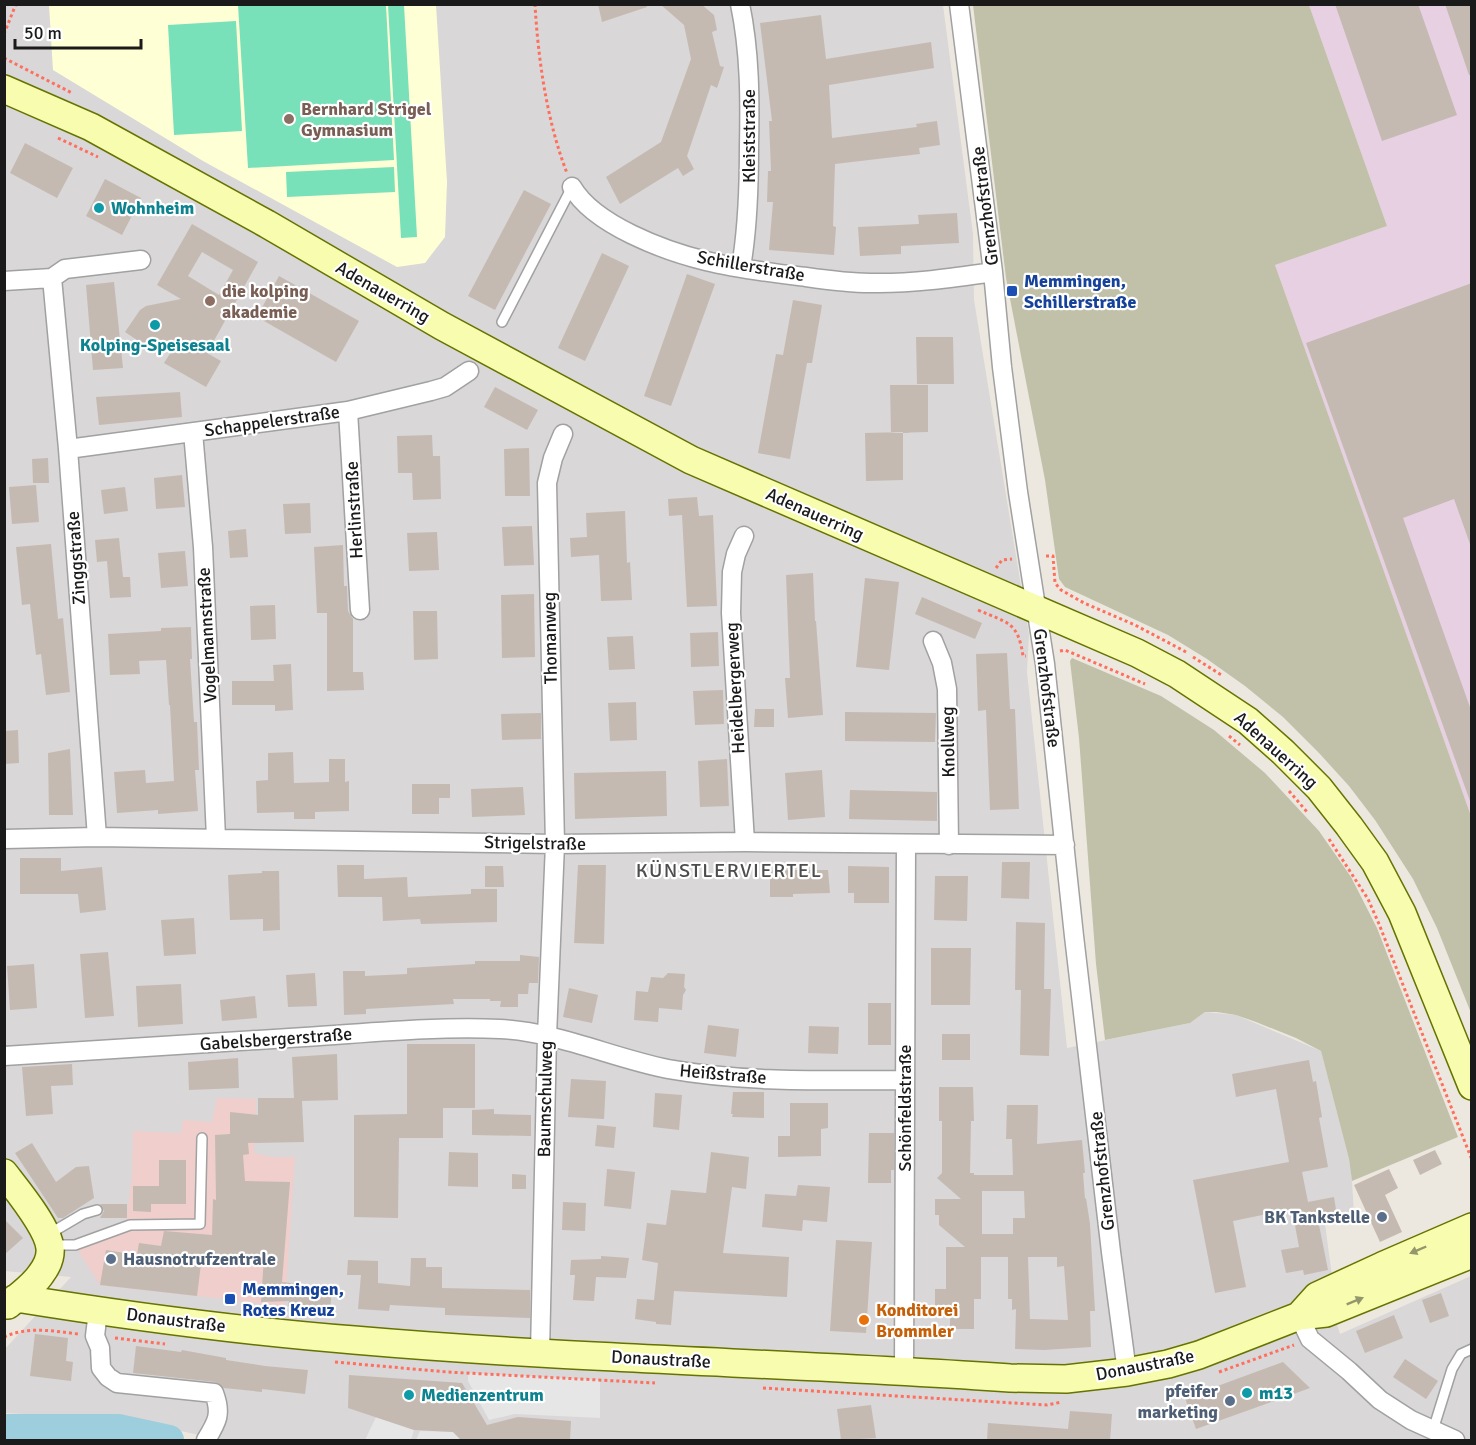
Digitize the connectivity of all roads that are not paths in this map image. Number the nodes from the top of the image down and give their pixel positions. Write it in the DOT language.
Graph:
graph roads {
  1 [pos="740,4"];
  2 [pos="959,4"];
  3 [pos="4,89"];
  4 [pos="572,187"];
  5 [pos="141,260"];
  6 [pos="741,267"];
  7 [pos="993,272"];
  8 [pos="52,278"];
  9 [pos="4,281"];
  10 [pos="502,322"];
  11 [pos="469,371"];
  12 [pos="348,411"];
  13 [pos="193,432"];
  14 [pos="563,434"];
  15 [pos="68,449"];
  16 [pos="744,536"];
  17 [pos="360,610"];
  18 [pos="1037,610"];
  19 [pos="933,641"];
  20 [pos="96,837"];
  21 [pos="216,838"];
  22 [pos="4,839"];
  23 [pos="745,843"];
  24 [pos="555,844"];
  25 [pos="906,844"];
  26 [pos="949,844"];
  27 [pos="1065,845"];
  28 [pos="547,1036"];
  29 [pos="4,1056"];
  30 [pos="905,1080"];
  31 [pos="1472,1086"];
  32 [pos="202,1138"];
  33 [pos="4,1173"];
  34 [pos="97,1210"];
  35 [pos="1472,1227"];
  36 [pos="48,1240"];
  37 [pos="1472,1254"];
  38 [pos="8,1301"];
  39 [pos="98,1311"];
  40 [pos="1299,1316"];
  41 [pos="1472,1349"];
  42 [pos="540,1353"];
  43 [pos="904,1372"];
  44 [pos="1127,1372"];
  45 [pos="1433,1430"];
  46 [pos="208,1438"];
  47 [pos="1455,1440"];
  1 -- 6 [label="street, Kleiststraße"];
  2 -- 7 [label="street, Grenzhofstraße"];
  3 -- 18 [label="street, Adenauerring"];
  4 -- 6 [label="street, Schillerstraße"];
  4 -- 10 [label="lane"];
  5 -- 8 [label="street"];
  6 -- 7 [label="street, Schillerstraße"];
  7 -- 18 [label="street, Grenzhofstraße"];
  8 -- 9 [label="street"];
  8 -- 15 [label="street, Zinggstraße"];
  11 -- 12 [label="street, Schappelerstraße"];
  12 -- 13 [label="street, Schappelerstraße"];
  12 -- 17 [label="street, Herlinstraße"];
  13 -- 15 [label="street, Schappelerstraße"];
  13 -- 21 [label="street, Vogelmannstraße"];
  14 -- 24 [label="street, Thomanweg"];
  15 -- 20 [label="street, Zinggstraße"];
  16 -- 23 [label="street, Heidelbergerweg"];
  18 -- 27 [label="street, Grenzhofstraße"];
  18 -- 31 [label="street, Adenauerring"];
  19 -- 26 [label="street, Knollweg"];
  20 -- 21 [label="street, Strigelstraße"];
  20 -- 22 [label="street, Strigelstraße"];
  21 -- 24 [label="street, Strigelstraße"];
  23 -- 24 [label="street, Strigelstraße"];
  23 -- 25 [label="street, Strigelstraße"];
  24 -- 28 [label="street, Baumschulweg"];
  25 -- 26 [label="street, Strigelstraße"];
  25 -- 30 [label="street, Schönfeldstraße"];
  26 -- 27 [label="street, Strigelstraße"];
  27 -- 44 [label="street, Grenzhofstraße"];
  28 -- 29 [label="street, Gabelsbergerstraße"];
  28 -- 30 [label="street, Heißstraße"];
  28 -- 42 [label="street, Baumschulweg"];
  30 -- 43 [label="street, Schönfeldstraße"];
  32 -- 36 [label="lane"];
  33 -- 36 [label="street"];
  34 -- 36 [label="lane"];
  35 -- 40 [label="street, Donaustraße, one-way"];
  36 -- 38 [label="street"];
  40 -- 37 [label="street, Donaustraße, one-way"];
  38 -- 39 [label="street, Donaustraße"];
  39 -- 42 [label="street, Donaustraße"];
  39 -- 46 [label="street"];
  40 -- 44 [label="street, Donaustraße"];
  40 -- 45 [label="street"];
  41 -- 45 [label="lane"];
  42 -- 43 [label="street, Donaustraße"];
  43 -- 44 [label="street, Donaustraße"];
  45 -- 47 [label="street"];
}
